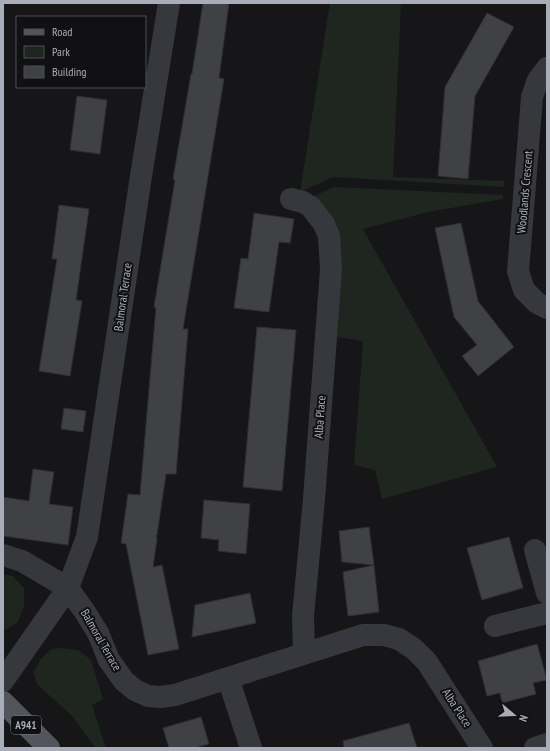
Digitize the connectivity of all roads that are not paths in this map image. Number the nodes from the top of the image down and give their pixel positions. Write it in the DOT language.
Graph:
graph roads {
  1 [pos="168,3"];
  2 [pos="547,68"];
  3 [pos="291,199"];
  4 [pos="547,308"];
  5 [pos="535,550"];
  6 [pos="3,555"];
  7 [pos="68,588"];
  8 [pos="547,593"];
  9 [pos="547,613"];
  10 [pos="495,626"];
  11 [pos="304,654"];
  12 [pos="228,678"];
  13 [pos="3,681"];
  14 [pos="135,690"];
  15 [pos="3,702"];
  16 [pos="547,744"];
  17 [pos="49,748"];
  18 [pos="251,748"];
  19 [pos="482,748"];
  20 [pos="535,748"];
  1 -- 7 [label="street, Balmoral Terrace"];
  2 -- 4 [label="street, Woodlands Crescent"];
  3 -- 11 [label="street, Alba Place"];
  5 -- 8 [label="street"];
  6 -- 7 [label="street, Balmoral Terrace"];
  7 -- 13 [label="street, Balmoral Terrace"];
  7 -- 14 [label="street, Balmoral Terrace"];
  9 -- 10 [label="street"];
  11 -- 12 [label="street, Alba Place"];
  11 -- 19 [label="street, Alba Place"];
  12 -- 14 [label="street, Alba Place"];
  12 -- 18 [label="street"];
  15 -- 17 [label="main road, A941"];
  16 -- 20 [label="street"];
}
